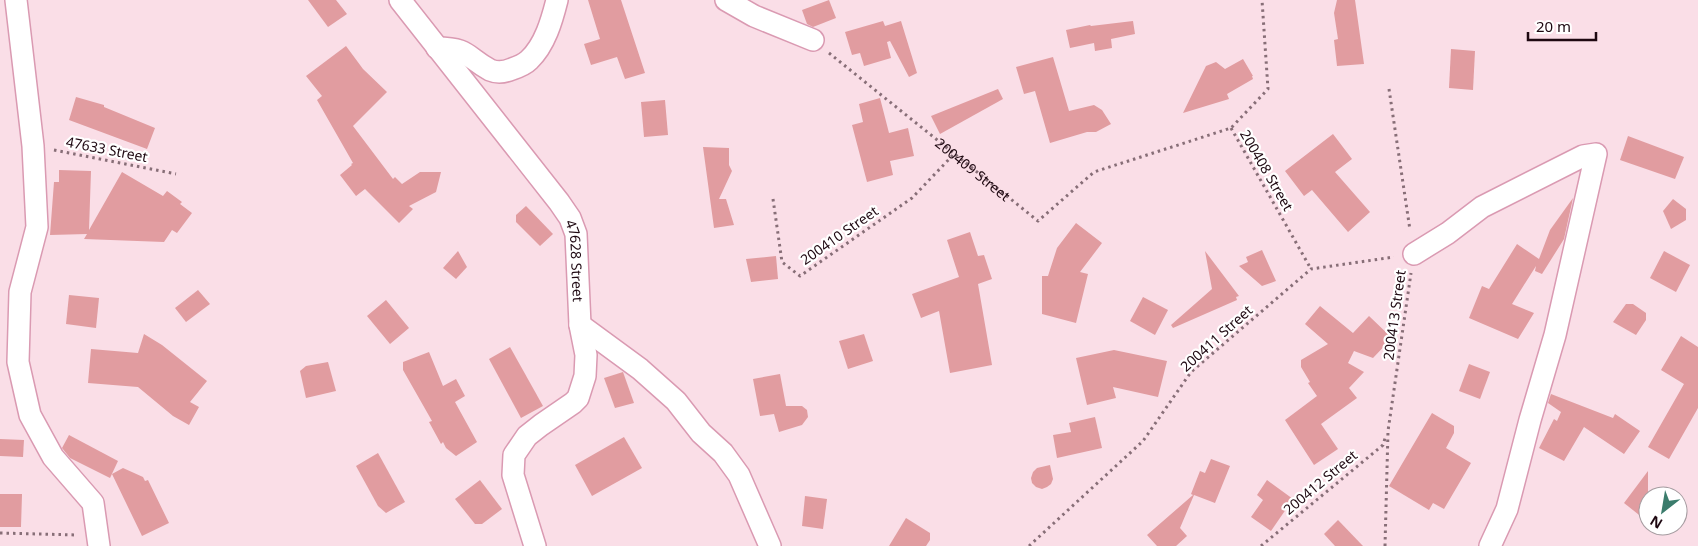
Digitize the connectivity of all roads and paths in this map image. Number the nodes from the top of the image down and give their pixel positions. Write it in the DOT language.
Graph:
graph roads {
  1 [pos="16,0"];
  2 [pos="400,0"];
  3 [pos="557,0"];
  4 [pos="726,0"];
  5 [pos="1262,0"];
  6 [pos="813,40"];
  7 [pos="438,48"];
  8 [pos="1389,89"];
  9 [pos="1230,128"];
  10 [pos="33,146"];
  11 [pos="954,154"];
  12 [pos="176,174"];
  13 [pos="773,199"];
  14 [pos="1414,254"];
  15 [pos="1311,269"];
  16 [pos="580,325"];
  17 [pos="9,362"];
  18 [pos="1388,431"];
  19 [pos="0,533"];
  20 [pos="99,541"];
  21 [pos="535,546"];
  22 [pos="770,546"];
  23 [pos="1029,546"];
  24 [pos="1261,546"];
  25 [pos="1385,546"];
  26 [pos="1490,546"];
  1 -- 10 [label="street"];
  2 -- 7 [label="street, 47628 Street"];
  3 -- 7 [label="street"];
  4 -- 6 [label="street"];
  5 -- 9 [label="path, 200408 Street"];
  6 -- 11 [label="path, 200409 Street"];
  7 -- 16 [label="street, 47628 Street"];
  8 -- 14 [label="path, 200413 Street"];
  9 -- 11 [label="path, 200409 Street"];
  9 -- 15 [label="path, 200408 Street"];
  10 -- 12 [label="path, 47633 Street"];
  10 -- 17 [label="street"];
  11 -- 13 [label="path, 200410 Street"];
  14 -- 15 [label="path"];
  14 -- 18 [label="path, 200413 Street"];
  14 -- 26 [label="street"];
  15 -- 23 [label="path, 200411 Street"];
  16 -- 21 [label="street, 47628 Street"];
  16 -- 22 [label="street"];
  17 -- 20 [label="street"];
  18 -- 24 [label="path, 200412 Street"];
  18 -- 25 [label="path, 200413 Street"];
  19 -- 20 [label="path"];
}
